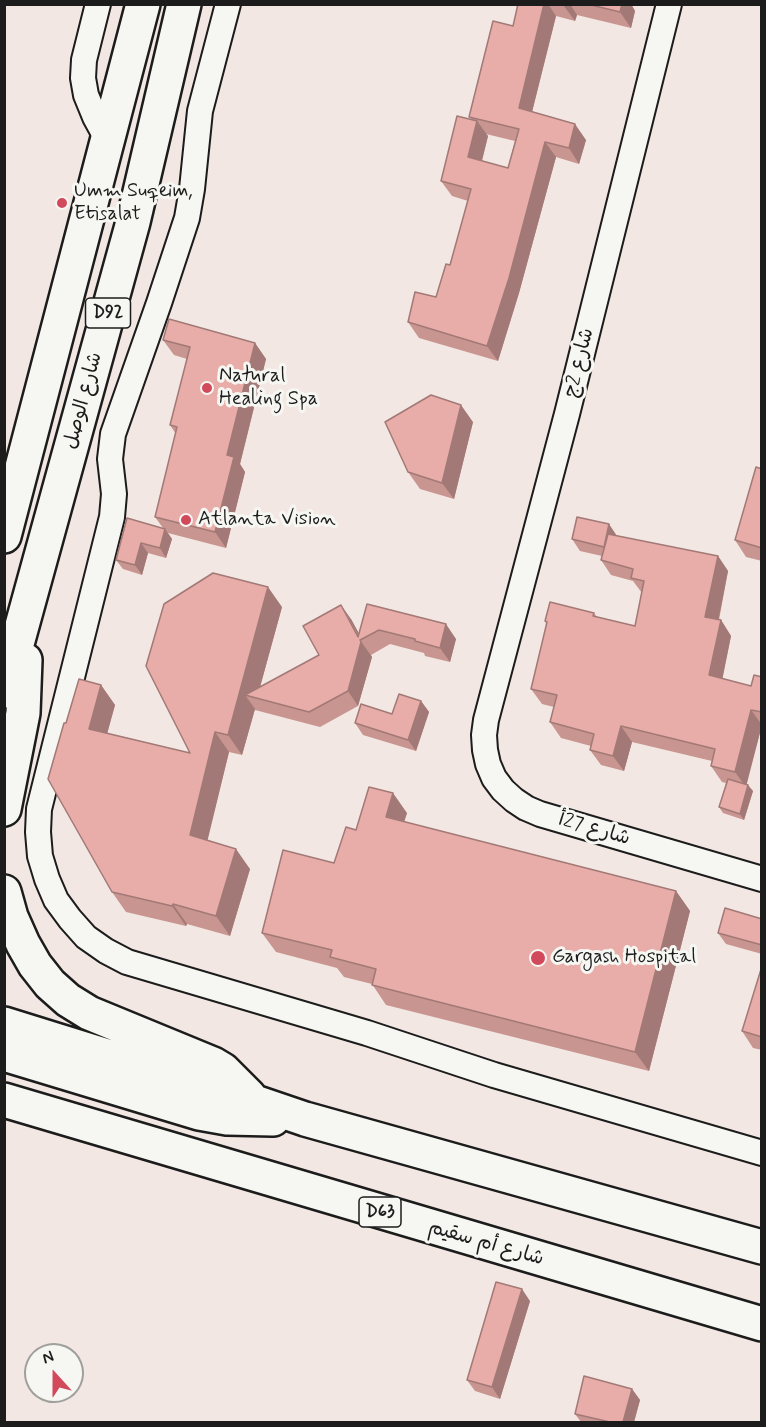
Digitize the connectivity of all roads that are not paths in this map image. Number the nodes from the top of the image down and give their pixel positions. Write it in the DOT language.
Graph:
graph roads {
  1 [pos="98,4"];
  2 [pos="142,4"];
  3 [pos="228,4"];
  4 [pos="669,4"];
  5 [pos="185,6"];
  6 [pos="107,139"];
  7 [pos="4,536"];
  8 [pos="24,616"];
  9 [pos="4,691"];
  10 [pos="486,720"];
  11 [pos="4,809"];
  12 [pos="762,879"];
  13 [pos="4,892"];
  14 [pos="4,1024"];
  15 [pos="4,1054"];
  16 [pos="4,1100"];
  17 [pos="255,1102"];
  18 [pos="305,1119"];
  19 [pos="762,1153"];
  20 [pos="762,1247"];
  21 [pos="762,1324"];
  1 -- 6 [label="street"];
  2 -- 6 [label="main road, D92"];
  3 -- 19 [label="street"];
  4 -- 10 [label="street, شارع 2ج"];
  5 -- 8 [label="main road, شارع الوصل / D92"];
  6 -- 7 [label="main road, D92"];
  8 -- 9 [label="main road, شارع الوصل / D92"];
  8 -- 11 [label="main road"];
  10 -- 12 [label="street, شارع 27أ"];
  13 -- 17 [label="main road"];
  14 -- 17 [label="main road"];
  15 -- 18 [label="main road"];
  16 -- 21 [label="main road, شارع أم سقيم / D63"];
  17 -- 18 [label="main road"];
  18 -- 20 [label="main road"];
}
